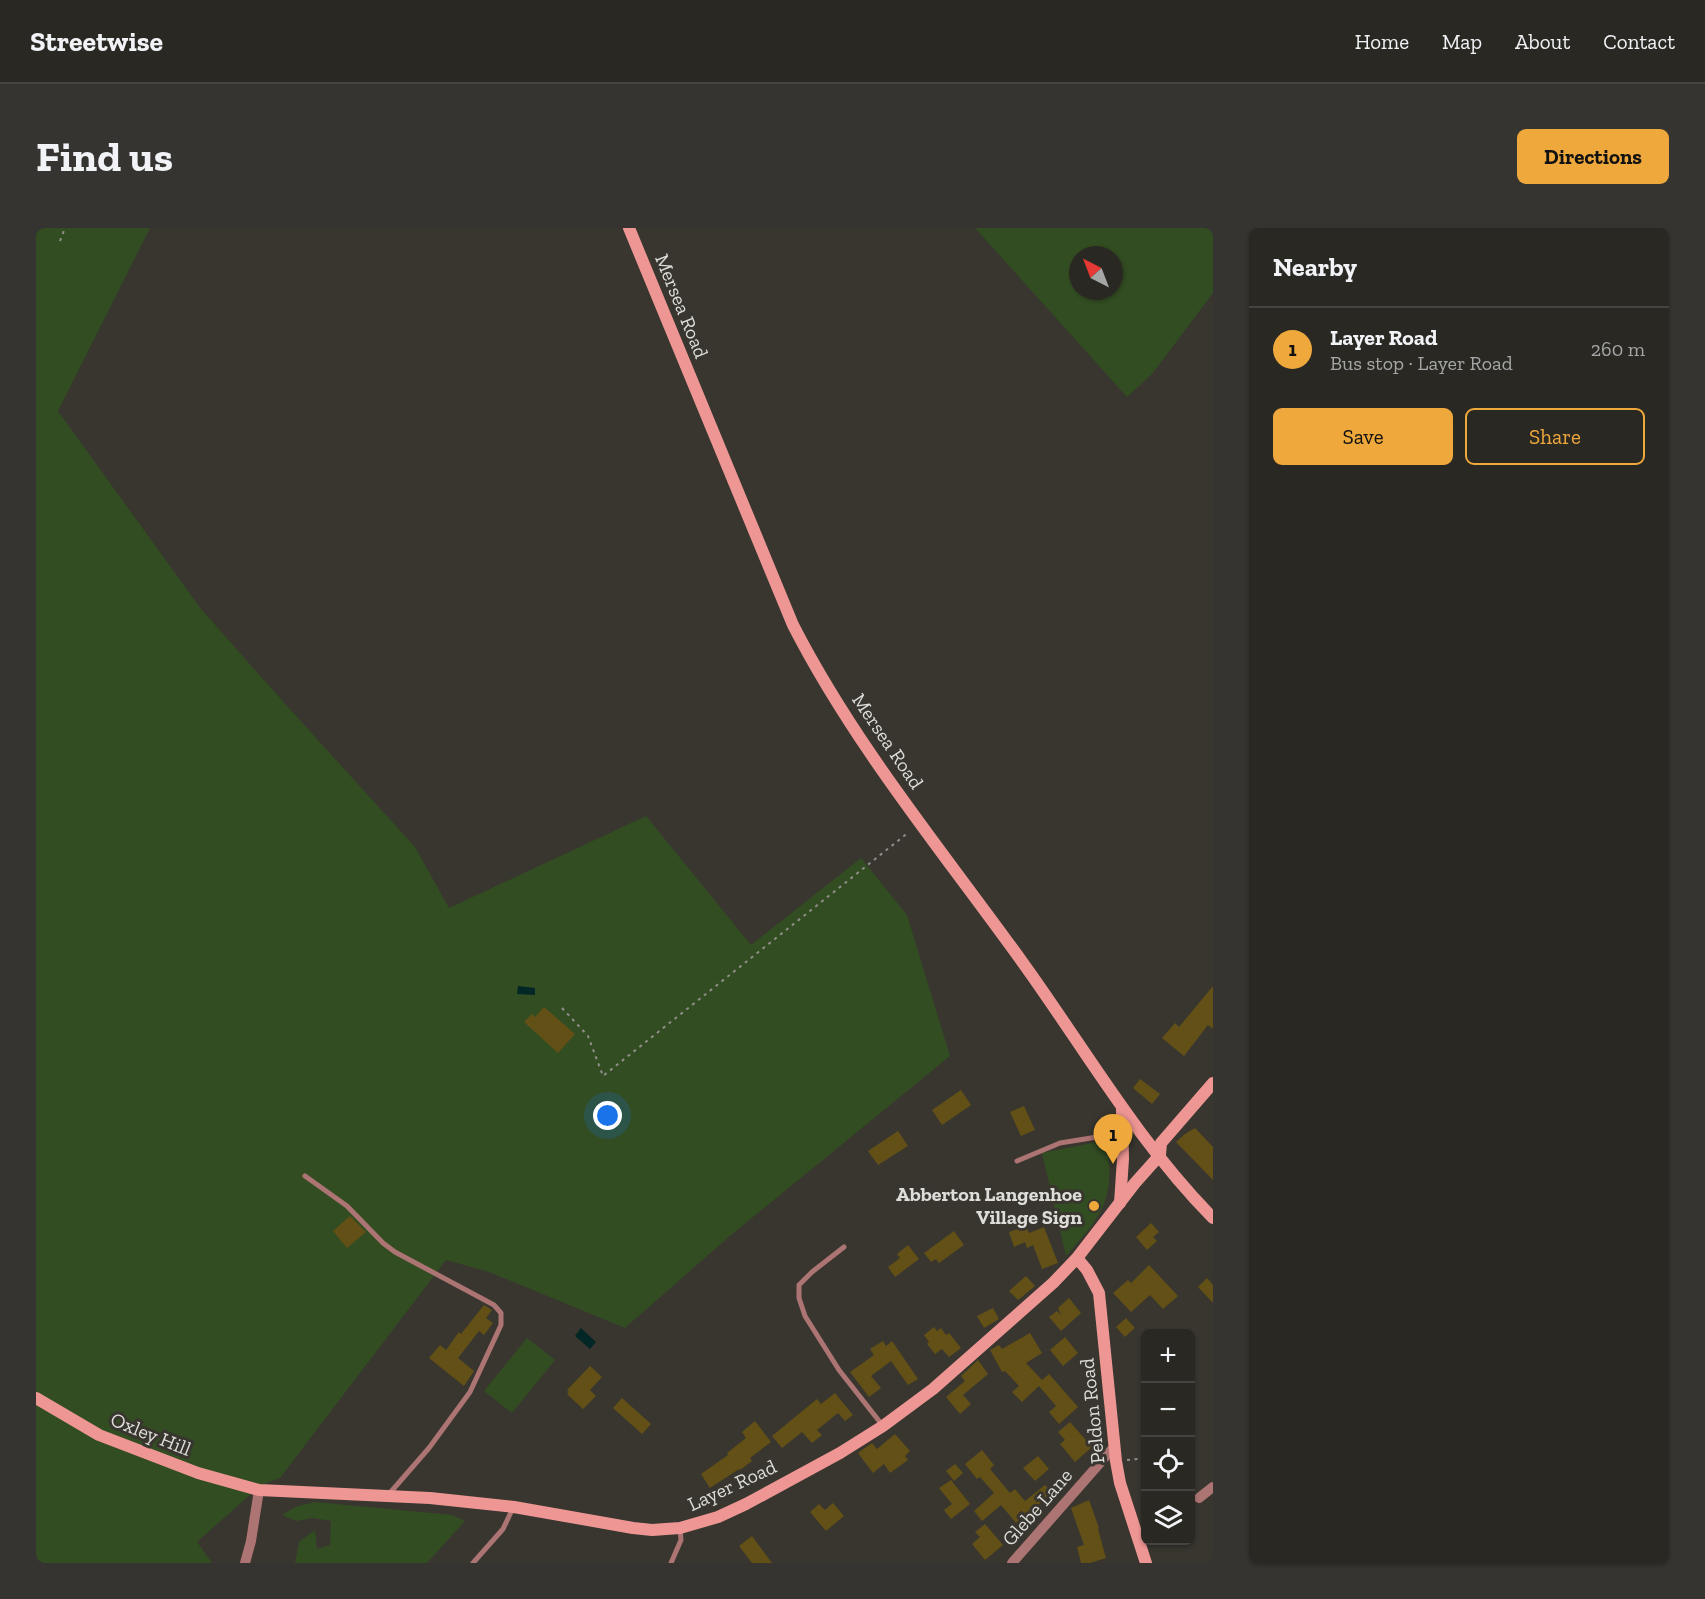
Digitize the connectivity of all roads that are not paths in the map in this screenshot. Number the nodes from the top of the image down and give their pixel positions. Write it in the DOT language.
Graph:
graph roads {
  1 [pos="629,228"];
  2 [pos="1213,1083"];
  3 [pos="1122,1109"];
  4 [pos="1122,1132"];
  5 [pos="1160,1155"];
  6 [pos="1017,1161"];
  7 [pos="305,1176"];
  8 [pos="1120,1203"];
  9 [pos="1213,1218"];
  10 [pos="844,1247"];
  11 [pos="1077,1257"];
  12 [pos="36,1398"];
  13 [pos="883,1426"];
  14 [pos="1114,1447"];
  15 [pos="1213,1487"];
  16 [pos="259,1490"];
  17 [pos="388,1495"];
  18 [pos="1199,1498"];
  19 [pos="514,1507"];
  20 [pos="680,1528"];
  21 [pos="245,1563"];
  22 [pos="473,1563"];
  23 [pos="671,1563"];
  24 [pos="1012,1563"];
  25 [pos="1146,1563"];
  1 -- 3 [label="street, Mersea Road"];
  2 -- 5 [label="street, Layer Road"];
  3 -- 4 [label="street"];
  3 -- 5 [label="street, Mersea Road"];
  4 -- 6 [label="lane"];
  4 -- 8 [label="street"];
  5 -- 8 [label="street, Layer Road"];
  5 -- 9 [label="street, Mersea Road"];
  7 -- 17 [label="lane"];
  8 -- 11 [label="street, Layer Road"];
  10 -- 13 [label="lane"];
  11 -- 13 [label="street, Layer Road"];
  11 -- 14 [label="street, Peldon Road"];
  12 -- 16 [label="street, Oxley Hill"];
  13 -- 20 [label="street, Layer Road"];
  14 -- 24 [label="street, Glebe Lane"];
  14 -- 25 [label="street, Peldon Road"];
  15 -- 18 [label="street"];
  16 -- 17 [label="street, Layer Road"];
  16 -- 21 [label="street"];
  17 -- 19 [label="street, Layer Road"];
  19 -- 20 [label="street, Layer Road"];
  19 -- 22 [label="lane"];
  20 -- 23 [label="lane"];
}
